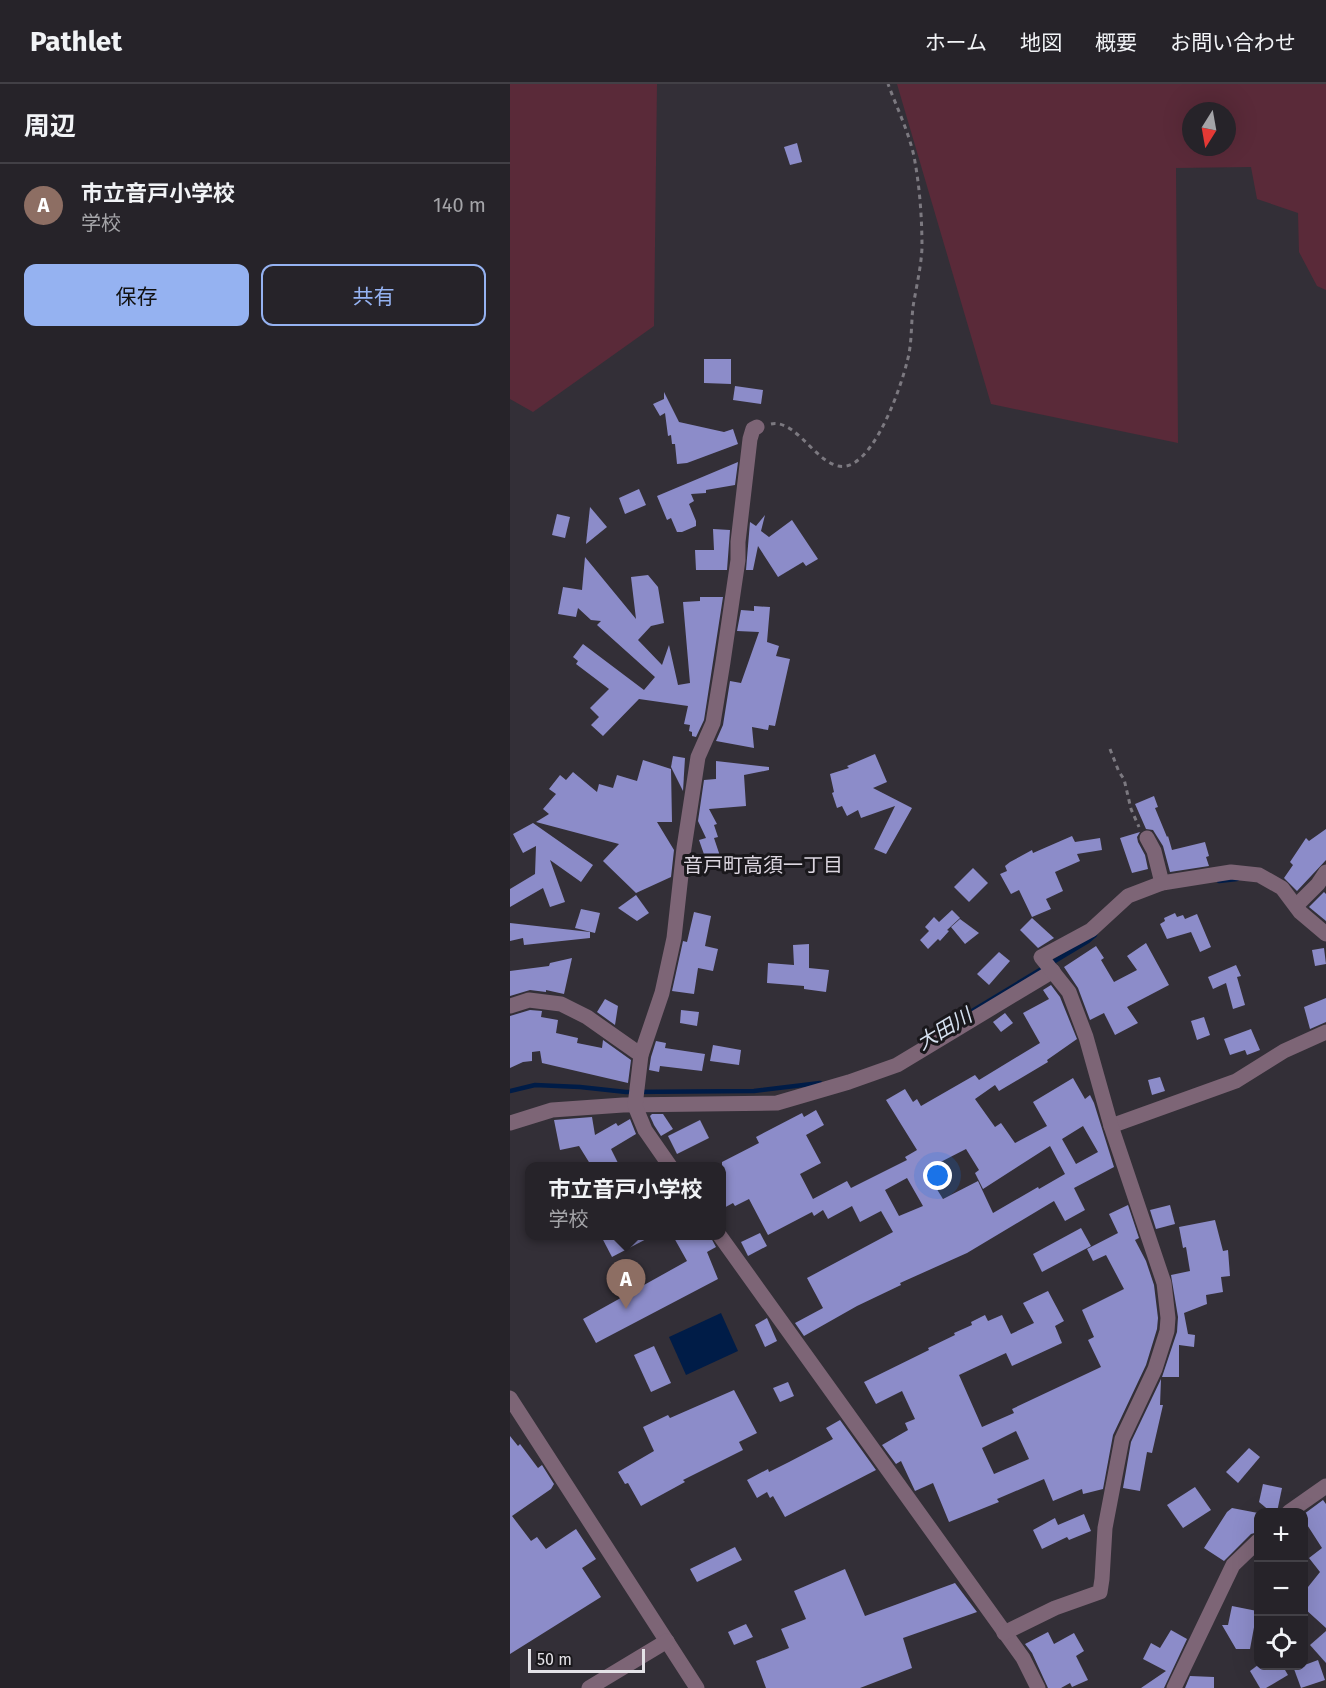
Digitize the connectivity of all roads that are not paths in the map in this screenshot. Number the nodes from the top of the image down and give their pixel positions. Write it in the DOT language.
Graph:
graph roads {
  1 [pos="757,427"];
  2 [pos="1147,838"];
  3 [pos="1326,872"];
  4 [pos="1162,883"];
  5 [pos="1296,906"];
  6 [pos="1326,934"];
  7 [pos="1053,971"];
  8 [pos="510,1006"];
  9 [pos="1326,1032"];
  10 [pos="641,1055"];
  11 [pos="635,1106"];
  12 [pos="510,1123"];
  13 [pos="1112,1126"];
  14 [pos="667,1162"];
  15 [pos="723,1240"];
  16 [pos="510,1398"];
  17 [pos="1326,1486"];
  18 [pos="1295,1508"];
  19 [pos="1254,1545"];
  20 [pos="1004,1632"];
  21 [pos="668,1641"];
  22 [pos="589,1688"];
  23 [pos="697,1688"];
  24 [pos="1038,1688"];
  25 [pos="1174,1688"];
  1 -- 10 [label="street"];
  2 -- 4 [label="street"];
  3 -- 5 [label="street"];
  4 -- 5 [label="street"];
  4 -- 7 [label="street"];
  5 -- 6 [label="street"];
  7 -- 11 [label="street"];
  7 -- 13 [label="street"];
  8 -- 10 [label="street"];
  9 -- 13 [label="street"];
  10 -- 11 [label="street"];
  11 -- 12 [label="street"];
  11 -- 14 [label="street"];
  13 -- 20 [label="street"];
  15 -- 20 [label="street"];
  16 -- 21 [label="street"];
  17 -- 18 [label="street"];
  19 -- 25 [label="street"];
  20 -- 24 [label="street"];
  21 -- 22 [label="street"];
  21 -- 23 [label="street"];
}
